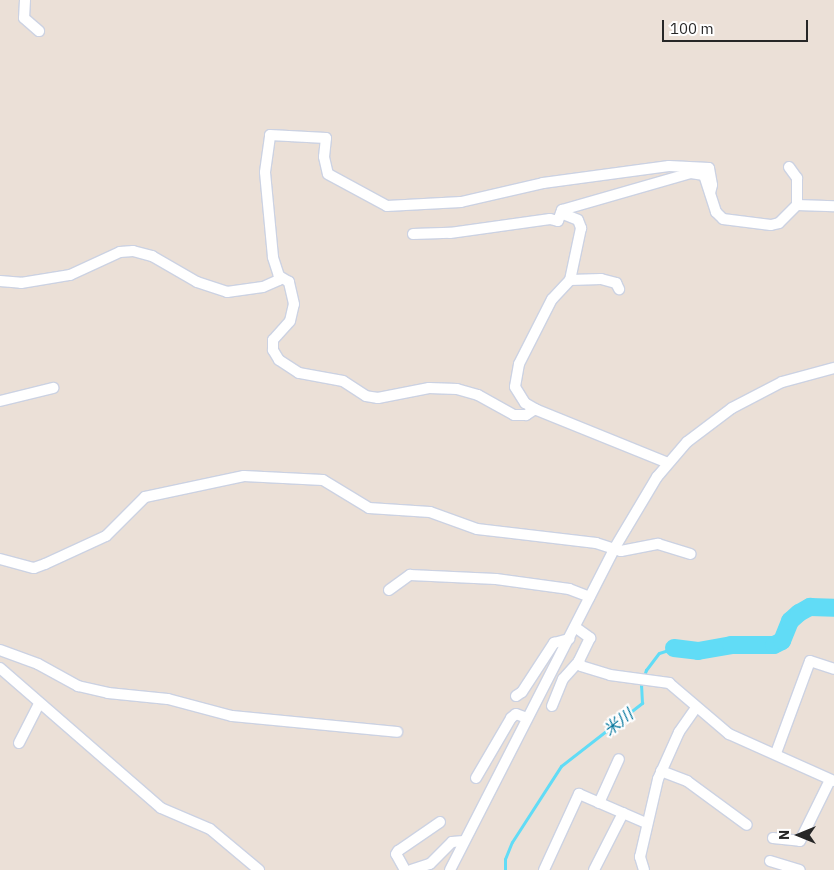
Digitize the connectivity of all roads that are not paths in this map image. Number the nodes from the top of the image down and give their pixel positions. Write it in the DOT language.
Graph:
graph roads {
  1 [pos="25,0"];
  2 [pos="39,31"];
  3 [pos="789,167"];
  4 [pos="710,193"];
  5 [pos="798,205"];
  6 [pos="834,206"];
  7 [pos="561,213"];
  8 [pos="413,234"];
  9 [pos="279,276"];
  10 [pos="570,280"];
  11 [pos="0,281"];
  12 [pos="620,289"];
  13 [pos="834,368"];
  14 [pos="53,388"];
  15 [pos="0,401"];
  16 [pos="535,408"];
  17 [pos="668,463"];
  18 [pos="614,549"];
  19 [pos="691,554"];
  20 [pos="0,559"];
  21 [pos="389,590"];
  22 [pos="590,597"];
  23 [pos="575,627"];
  24 [pos="569,639"];
  25 [pos="0,650"];
  26 [pos="579,661"];
  27 [pos="0,668"];
  28 [pos="834,669"];
  29 [pos="516,696"];
  30 [pos="39,704"];
  31 [pos="552,706"];
  32 [pos="696,708"];
  33 [pos="527,718"];
  34 [pos="397,732"];
  35 [pos="19,743"];
  36 [pos="776,753"];
  37 [pos="619,759"];
  38 [pos="661,771"];
  39 [pos="476,778"];
  40 [pos="832,780"];
  41 [pos="599,802"];
  42 [pos="624,813"];
  43 [pos="440,822"];
  44 [pos="646,822"];
  45 [pos="748,825"];
  46 [pos="773,838"];
  47 [pos="464,841"];
  48 [pos="770,861"];
  49 [pos="259,870"];
  50 [pos="405,870"];
  51 [pos="411,870"];
  52 [pos="450,870"];
  53 [pos="544,870"];
  54 [pos="594,870"];
  55 [pos="644,870"];
  56 [pos="800,870"];
  1 -- 2 [label="street"];
  3 -- 5 [label="street"];
  4 -- 5 [label="street"];
  4 -- 7 [label="street"];
  4 -- 9 [label="street"];
  5 -- 6 [label="street"];
  7 -- 8 [label="street"];
  7 -- 10 [label="street"];
  9 -- 11 [label="street"];
  9 -- 16 [label="street"];
  10 -- 12 [label="street"];
  10 -- 16 [label="street"];
  13 -- 17 [label="street"];
  14 -- 15 [label="street"];
  16 -- 17 [label="street"];
  17 -- 18 [label="street"];
  18 -- 19 [label="street"];
  18 -- 20 [label="street"];
  18 -- 22 [label="street"];
  21 -- 22 [label="street"];
  22 -- 23 [label="street"];
  23 -- 24 [label="street"];
  23 -- 26 [label="street"];
  24 -- 29 [label="street"];
  24 -- 33 [label="street"];
  25 -- 34 [label="street"];
  26 -- 31 [label="street"];
  26 -- 32 [label="street"];
  27 -- 30 [label="street"];
  28 -- 36 [label="street"];
  30 -- 35 [label="street"];
  30 -- 49 [label="street"];
  32 -- 36 [label="street"];
  32 -- 38 [label="street"];
  33 -- 39 [label="street"];
  33 -- 47 [label="street"];
  36 -- 40 [label="street"];
  37 -- 41 [label="street"];
  38 -- 44 [label="street"];
  38 -- 45 [label="street"];
  40 -- 46 [label="street"];
  41 -- 42 [label="street"];
  41 -- 53 [label="street"];
  42 -- 44 [label="street"];
  42 -- 54 [label="street"];
  43 -- 50 [label="street"];
  44 -- 55 [label="street"];
  47 -- 51 [label="street"];
  47 -- 52 [label="street"];
  48 -- 56 [label="street"];
}
